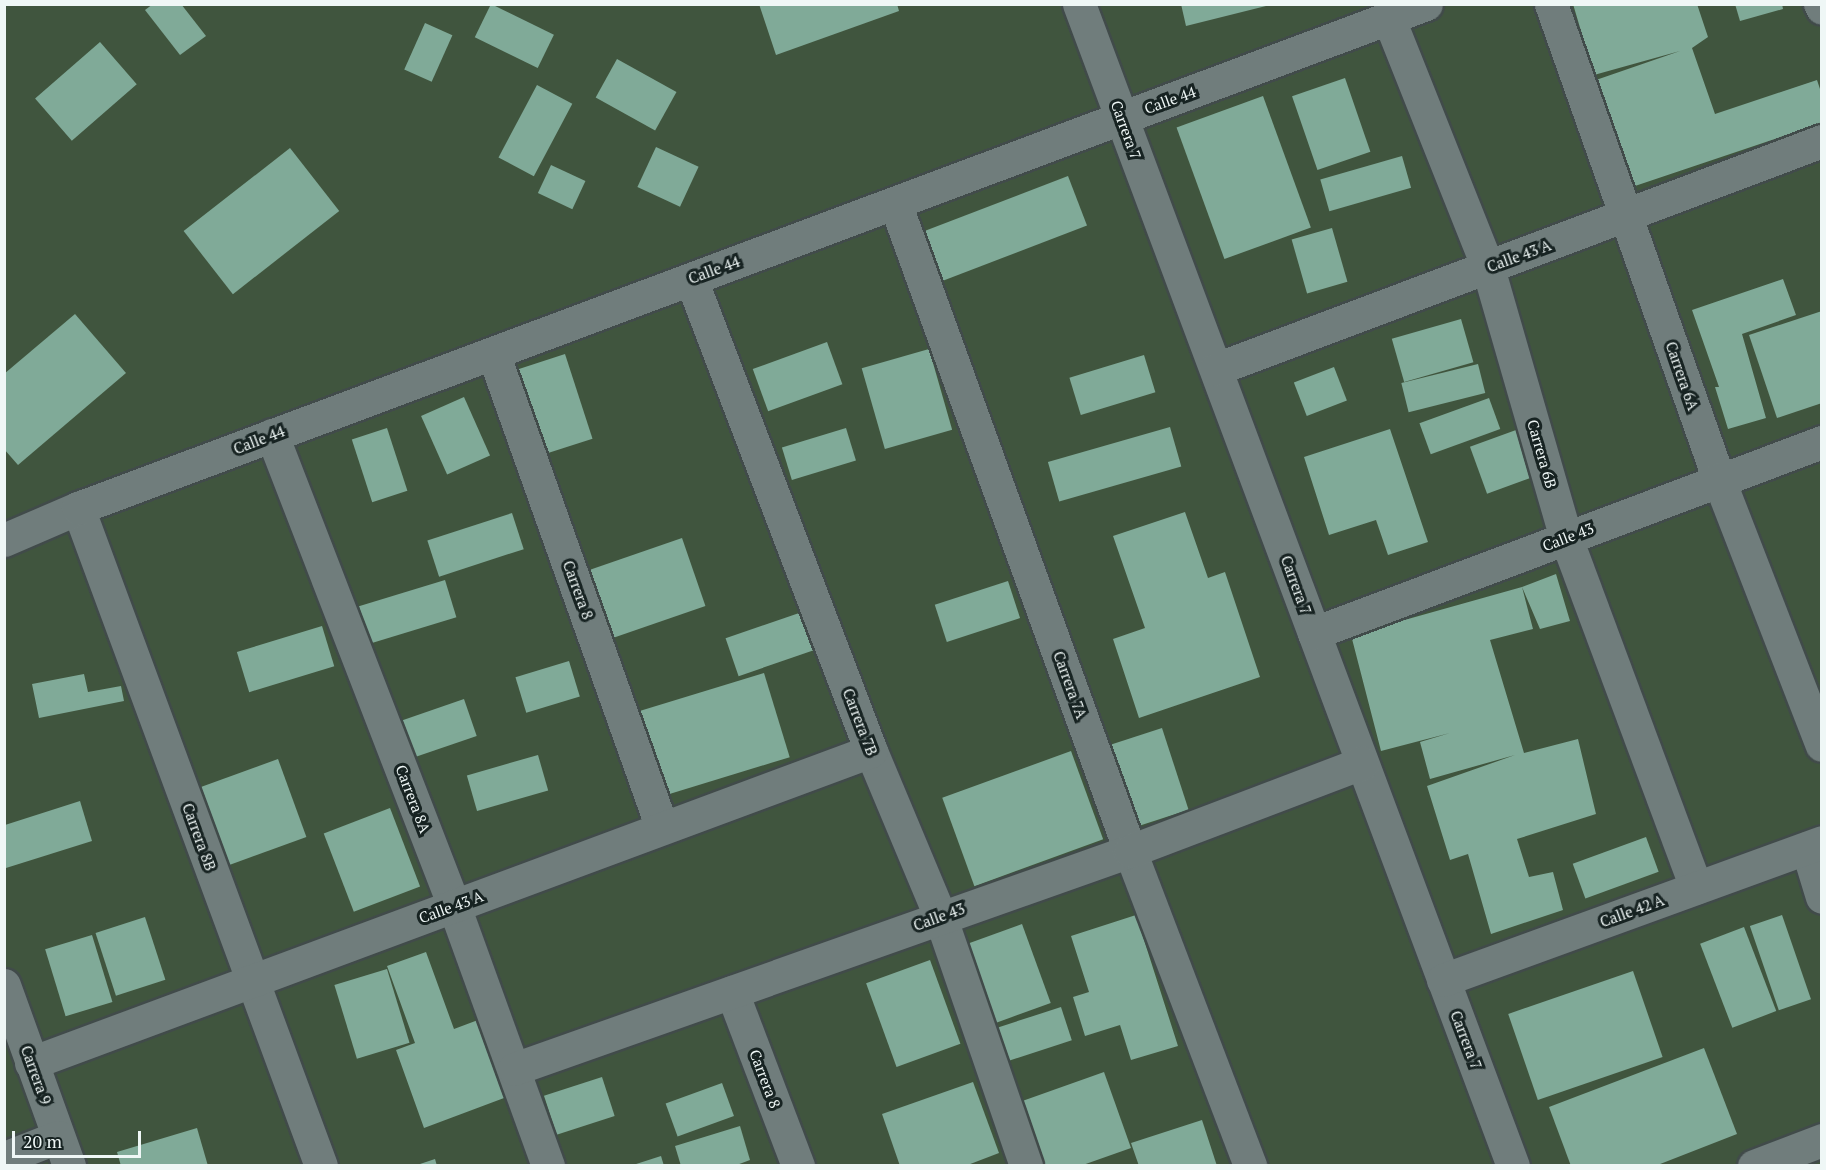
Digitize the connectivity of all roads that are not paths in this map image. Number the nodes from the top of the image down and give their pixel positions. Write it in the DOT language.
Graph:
graph roads {
  1 [pos="1079,4"];
  2 [pos="1426,4"];
  3 [pos="1551,4"];
  4 [pos="1389,19"];
  5 [pos="1122,118"];
  6 [pos="1821,141"];
  7 [pos="895,203"];
  8 [pos="1626,217"];
  9 [pos="1488,268"];
  10 [pos="691,279"];
  11 [pos="493,353"];
  12 [pos="1216,369"];
  13 [pos="272,435"];
  14 [pos="1821,442"];
  15 [pos="1719,480"];
  16 [pos="78,508"];
  17 [pos="1566,538"];
  18 [pos="4,540"];
  19 [pos="1314,633"];
  20 [pos="1821,745"];
  21 [pos="871,751"];
  22 [pos="1362,763"];
  23 [pos="662,828"];
  24 [pos="1814,845"];
  25 [pos="1130,851"];
  26 [pos="1696,888"];
  27 [pos="1821,897"];
  28 [pos="453,906"];
  29 [pos="940,916"];
  30 [pos="252,980"];
  31 [pos="1443,980"];
  32 [pos="4,985"];
  33 [pos="732,992"];
  34 [pos="31,1062"];
  35 [pos="514,1069"];
  36 [pos="1821,1140"];
  37 [pos="63,1151"];
  38 [pos="4,1158"];
  39 [pos="321,1166"];
  40 [pos="548,1166"];
  41 [pos="798,1166"];
  42 [pos="1026,1166"];
  43 [pos="1250,1166"];
  44 [pos="1513,1166"];
  45 [pos="1754,1166"];
  1 -- 5 [label="street, Carrera 7"];
  2 -- 4 [label="street, Calle 44"];
  3 -- 8 [label="street, Carrera 6A"];
  4 -- 5 [label="street, Calle 44"];
  4 -- 9 [label="street, Carrera 6B"];
  5 -- 7 [label="street, Calle 44"];
  5 -- 12 [label="street, Carrera 7"];
  6 -- 8 [label="street, Calle 43 A"];
  7 -- 10 [label="street, Calle 44"];
  7 -- 25 [label="street, Carrera 7A"];
  8 -- 9 [label="street, Calle 43 A"];
  8 -- 15 [label="street, Carrera 6A"];
  9 -- 12 [label="street, Calle 43 A"];
  9 -- 17 [label="street, Carrera 6B"];
  10 -- 11 [label="street, Calle 44"];
  10 -- 21 [label="street, Carrera 7B"];
  11 -- 13 [label="street, Calle 44"];
  11 -- 23 [label="street, Carrera 8"];
  12 -- 19 [label="street, Carrera 7"];
  13 -- 16 [label="street, Calle 44"];
  13 -- 28 [label="street, Carrera 8A"];
  14 -- 15 [label="street, Calle 43"];
  15 -- 17 [label="street, Calle 43"];
  15 -- 20 [label="street, Carrera 6A"];
  16 -- 18 [label="street, Calle 44"];
  16 -- 30 [label="street, Carrera 8B"];
  17 -- 19 [label="street, Calle 43"];
  17 -- 26 [label="street, Carrera 6B"];
  19 -- 22 [label="street, Carrera 7"];
  21 -- 23 [label="street, Calle 43 A"];
  21 -- 29 [label="street, Carrera 7B"];
  22 -- 25 [label="street, Calle 43"];
  22 -- 31 [label="street, Carrera 7"];
  23 -- 28 [label="street, Calle 43 A"];
  24 -- 26 [label="street, Calle 42 A"];
  24 -- 27 [label="street"];
  25 -- 29 [label="street, Calle 43"];
  25 -- 43 [label="street, Carrera 7A"];
  26 -- 31 [label="street, Calle 42 A"];
  28 -- 30 [label="street, Calle 43 A"];
  28 -- 35 [label="street, Carrera 8A"];
  29 -- 33 [label="street, Calle 43"];
  29 -- 42 [label="street, Carrera 7B"];
  30 -- 34 [label="street, Calle 43 A"];
  30 -- 39 [label="street, Carrera 8B"];
  31 -- 44 [label="street, Carrera 7"];
  32 -- 34 [label="street, Carrera 9"];
  33 -- 35 [label="street, Calle 43"];
  33 -- 41 [label="street, Carrera 8"];
  34 -- 37 [label="street, Carrera 9"];
  35 -- 40 [label="street, Carrera 8A"];
  36 -- 45 [label="street"];
  37 -- 38 [label="street"];
}
